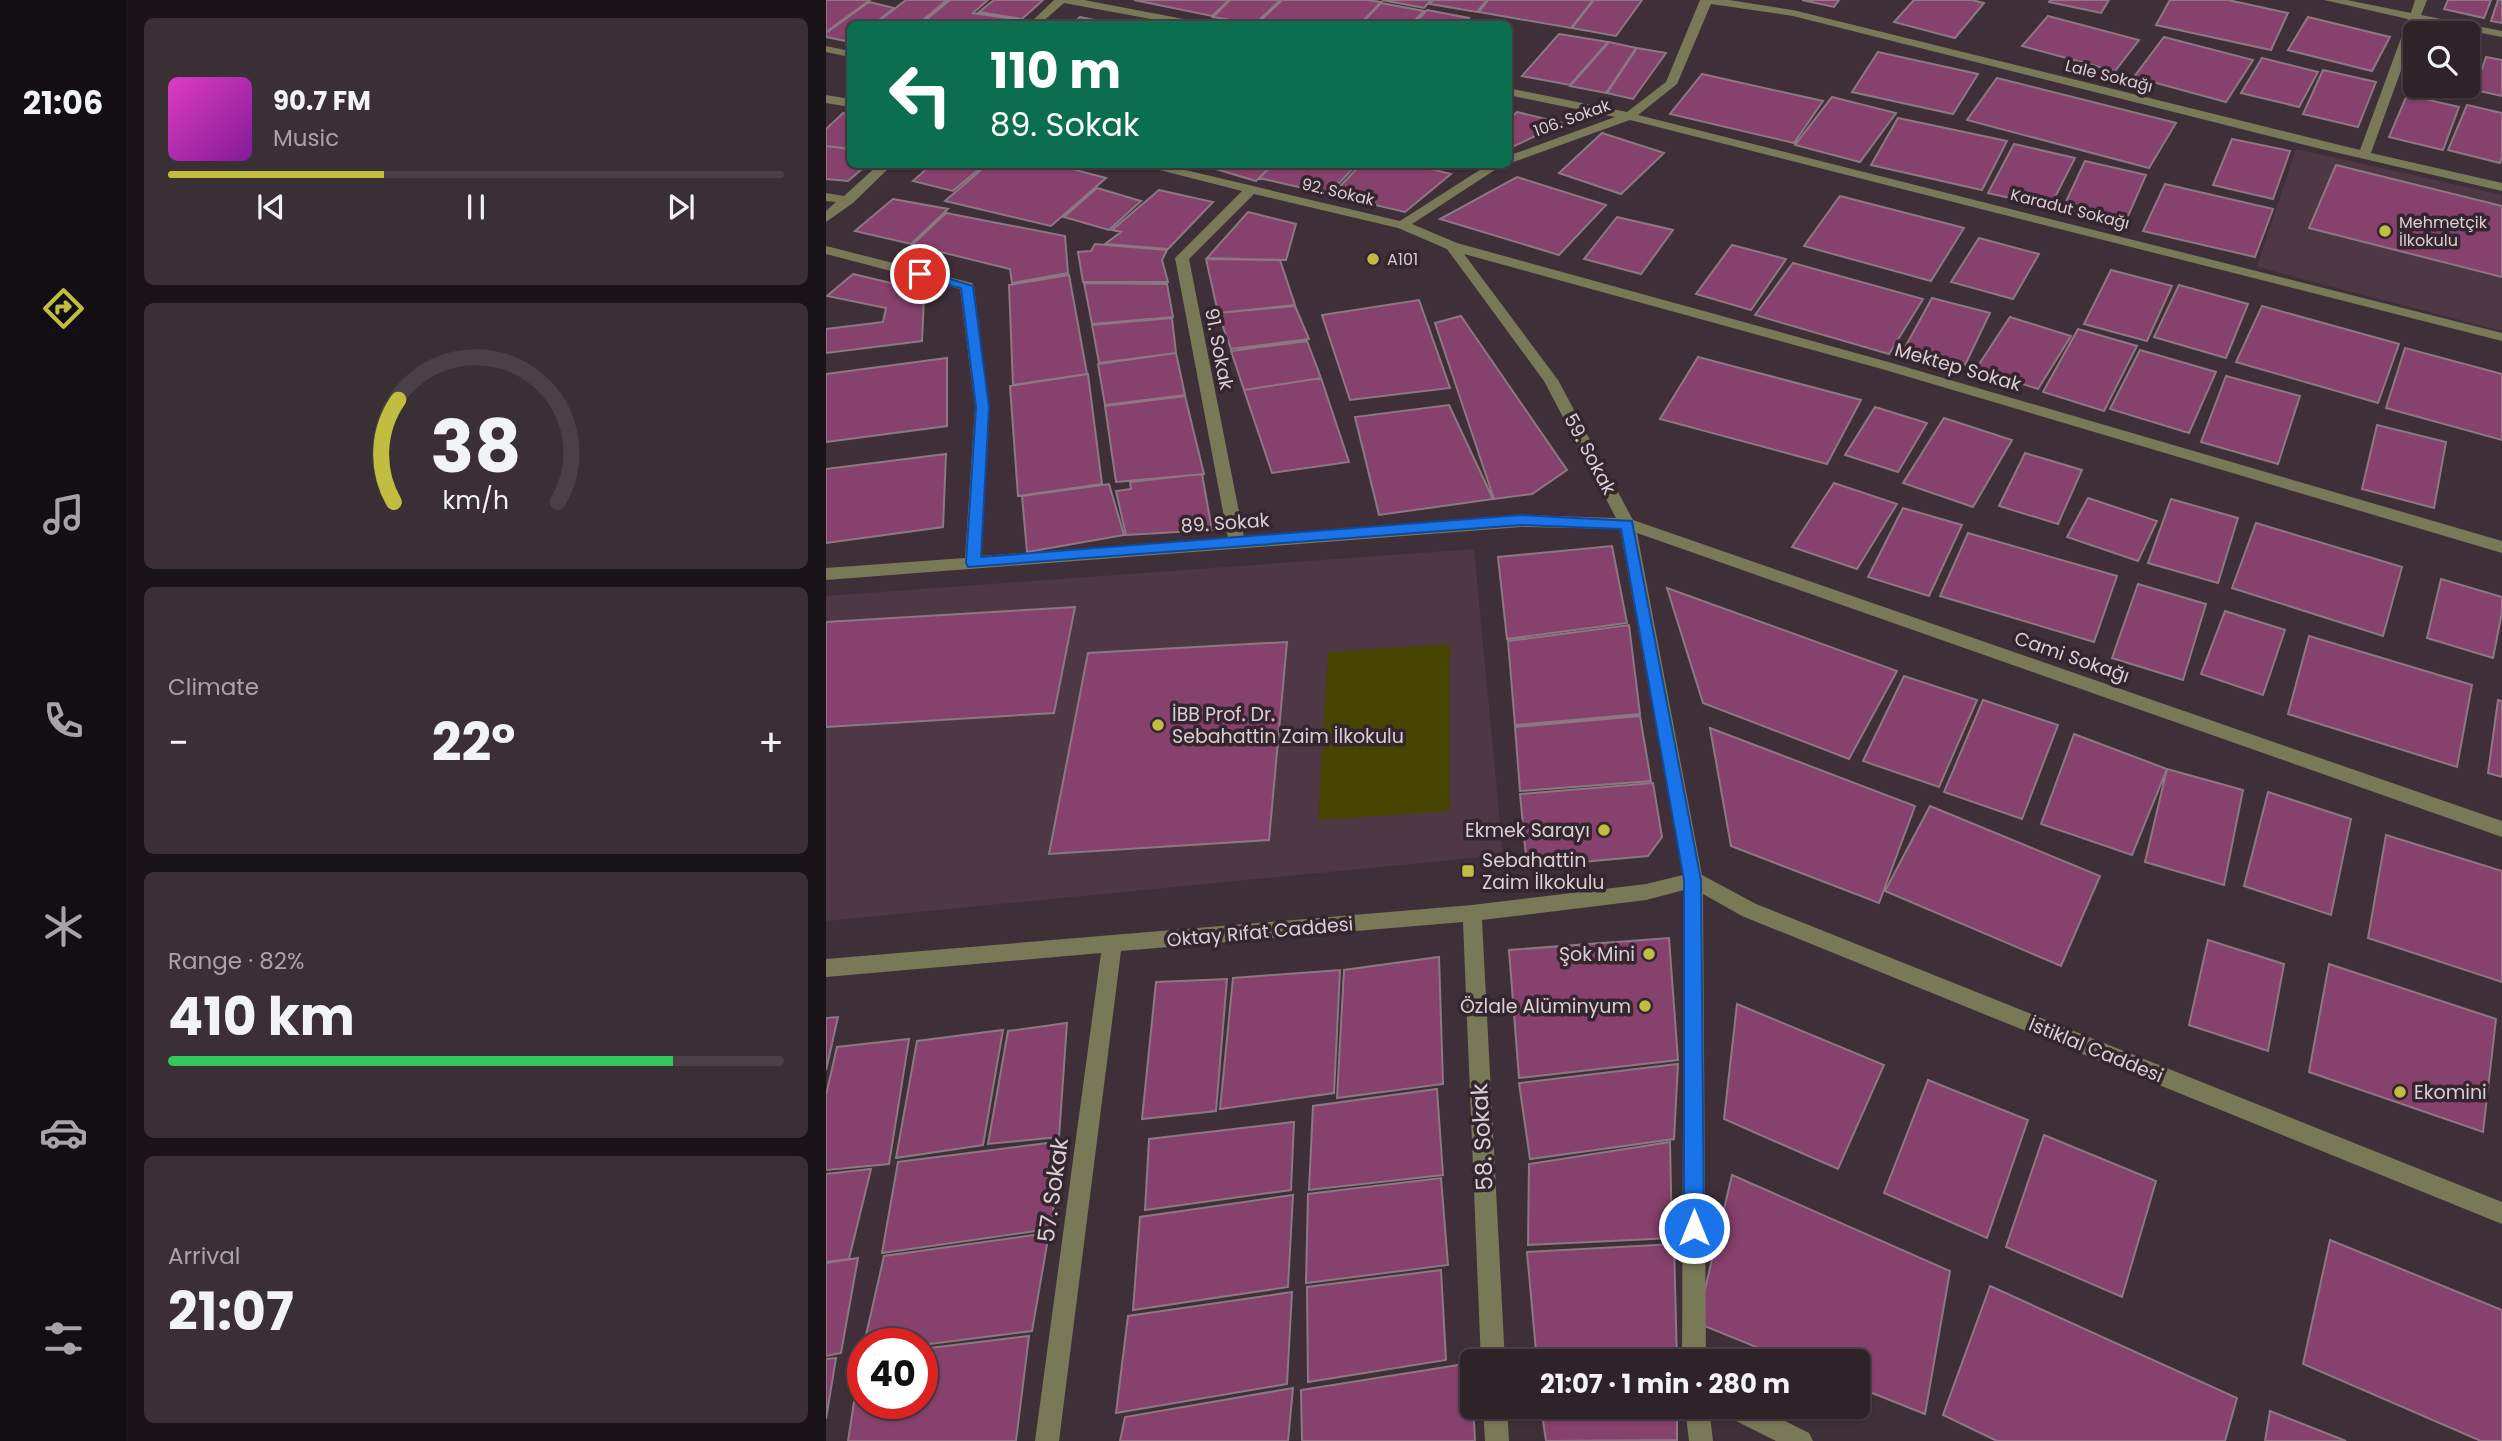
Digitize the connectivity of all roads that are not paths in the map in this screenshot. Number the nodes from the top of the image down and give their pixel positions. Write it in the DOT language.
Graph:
graph roads {
  1 [pos="1064,0"];
  2 [pos="1707,0"];
  3 [pos="2330,0"];
  4 [pos="2421,0"];
  5 [pos="2414,16"];
  6 [pos="1038,21"];
  7 [pos="1179,21"];
  8 [pos="2502,34"];
  9 [pos="826,49"];
  10 [pos="847,53"];
  11 [pos="1512,92"];
  12 [pos="826,99"];
  13 [pos="847,102"];
  14 [pos="1629,117"];
  15 [pos="2364,155"];
  16 [pos="1512,159"];
  17 [pos="883,168"];
  18 [pos="1159,168"];
  19 [pos="1492,168"];
  20 [pos="2502,187"];
  21 [pos="1251,190"];
  22 [pos="826,197"];
  23 [pos="848,200"];
  24 [pos="826,218"];
  25 [pos="1402,225"];
  26 [pos="1452,246"];
  27 [pos="826,250"];
  28 [pos="2502,337"];
  29 [pos="1627,524"];
  30 [pos="1237,543"];
  31 [pos="2502,547"];
  32 [pos="974,563"];
  33 [pos="826,574"];
  34 [pos="2502,829"];
  35 [pos="1693,880"];
  36 [pos="1472,913"];
  37 [pos="1112,945"];
  38 [pos="826,968"];
  39 [pos="2502,1213"];
  40 [pos="1492,1349"];
  41 [pos="1694,1349"];
  42 [pos="1496,1419"];
  43 [pos="1698,1419"];
  44 [pos="1756,1419"];
  45 [pos="1046,1441"];
  46 [pos="1497,1441"];
  47 [pos="1701,1441"];
  48 [pos="1801,1441"];
  1 -- 6 [label="street"];
  1 -- 7 [label="street"];
  2 -- 14 [label="street, 106. Sokak"];
  2 -- 15 [label="street, Lale Sokağı"];
  3 -- 5 [label="street"];
  4 -- 5 [label="street"];
  5 -- 8 [label="street"];
  5 -- 15 [label="street"];
  9 -- 10 [label="street"];
  11 -- 14 [label="street, Karadut Sokağı"];
  12 -- 13 [label="street"];
  14 -- 16 [label="street, 106. Sokak"];
  14 -- 28 [label="street, Karadut Sokağı"];
  15 -- 20 [label="street, Lale Sokağı"];
  17 -- 23 [label="street"];
  18 -- 21 [label="street, 92. Sokak"];
  19 -- 25 [label="street"];
  21 -- 25 [label="street, 92. Sokak"];
  21 -- 30 [label="street, 91. Sokak"];
  22 -- 23 [label="street"];
  23 -- 24 [label="street"];
  25 -- 26 [label="street, Mektep Sokak"];
  26 -- 29 [label="street, 59. Sokak"];
  26 -- 31 [label="street, Mektep Sokak"];
  27 -- 32 [label="street"];
  29 -- 30 [label="street, 89. Sokak"];
  29 -- 34 [label="street, Cami Sokağı"];
  29 -- 35 [label="street, 59. Sokak"];
  30 -- 32 [label="street, 89. Sokak"];
  32 -- 33 [label="street, 89. Sokak"];
  35 -- 36 [label="street, Oktay Rıfat Caddesi"];
  35 -- 39 [label="street, İstiklal Caddesi"];
  35 -- 41 [label="street, 59. Sokak"];
  36 -- 37 [label="street, Oktay Rıfat Caddesi"];
  36 -- 40 [label="street, 58. Sokak"];
  37 -- 38 [label="street, Oktay Rıfat Caddesi"];
  37 -- 45 [label="street, 57. Sokak"];
  42 -- 46 [label="street"];
  43 -- 47 [label="street"];
  44 -- 48 [label="street"];
}
